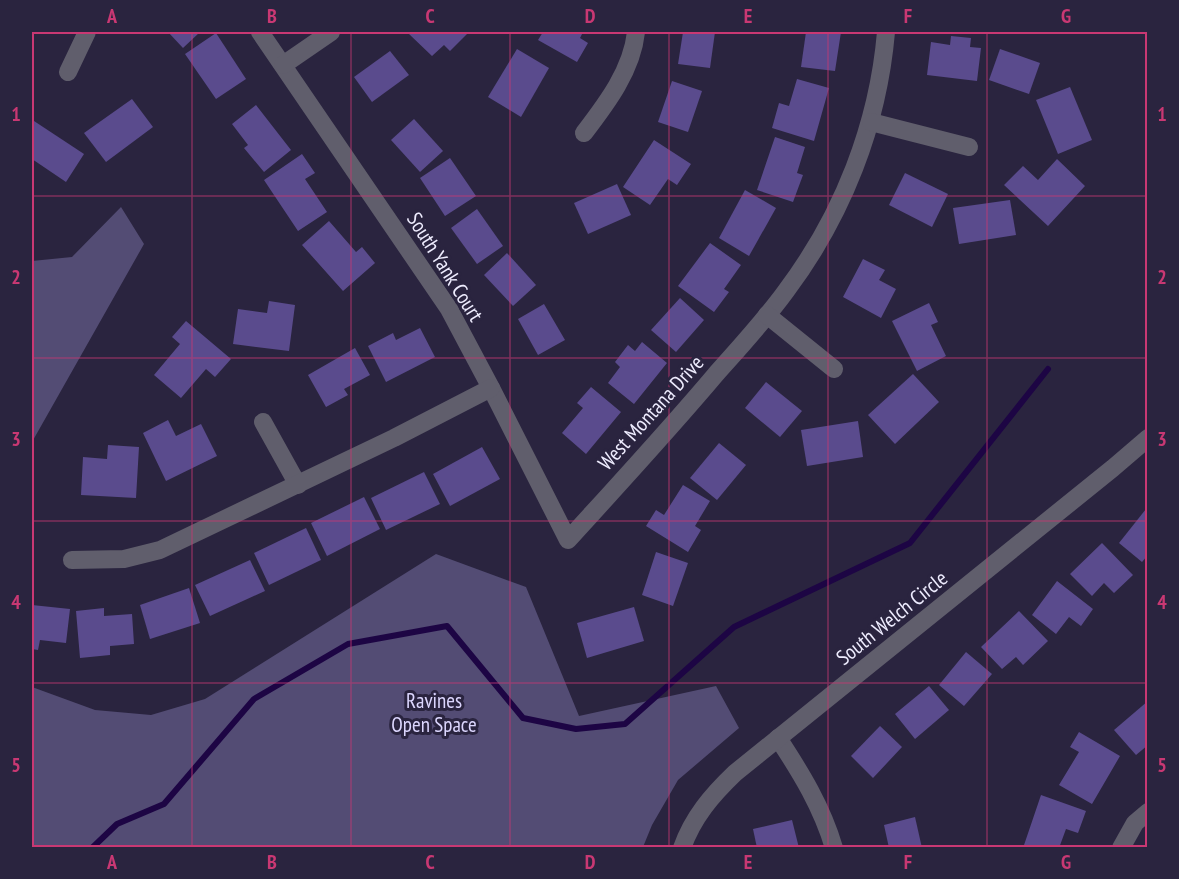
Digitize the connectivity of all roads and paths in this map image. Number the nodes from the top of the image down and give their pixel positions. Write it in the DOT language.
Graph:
graph roads {
  1 [pos="87,32"];
  2 [pos="260,32"];
  3 [pos="331,32"];
  4 [pos="636,32"];
  5 [pos="886,32"];
  6 [pos="283,65"];
  7 [pos="68,72"];
  8 [pos="871,122"];
  9 [pos="584,133"];
  10 [pos="969,147"];
  11 [pos="767,315"];
  12 [pos="834,369"];
  13 [pos="491,388"];
  14 [pos="263,422"];
  15 [pos="1148,438"];
  16 [pos="298,485"];
  17 [pos="568,540"];
  18 [pos="72,560"];
  19 [pos="778,738"];
  20 [pos="1148,812"];
  21 [pos="682,848"];
  22 [pos="834,848"];
  23 [pos="1121,848"];
  1 -- 7 [label="street"];
  2 -- 6 [label="street, South Yank Court"];
  3 -- 6 [label="street"];
  4 -- 9 [label="street"];
  5 -- 8 [label="street, West Montana Drive"];
  6 -- 13 [label="street, South Yank Court"];
  8 -- 10 [label="street"];
  8 -- 11 [label="street, West Montana Drive"];
  11 -- 12 [label="street"];
  11 -- 17 [label="street, West Montana Drive"];
  13 -- 16 [label="street"];
  13 -- 17 [label="street, South Yank Court"];
  14 -- 16 [label="street"];
  15 -- 19 [label="street, South Welch Circle"];
  16 -- 18 [label="street"];
  19 -- 21 [label="street, South Welch Circle"];
  19 -- 22 [label="street"];
  20 -- 23 [label="street"];
}
